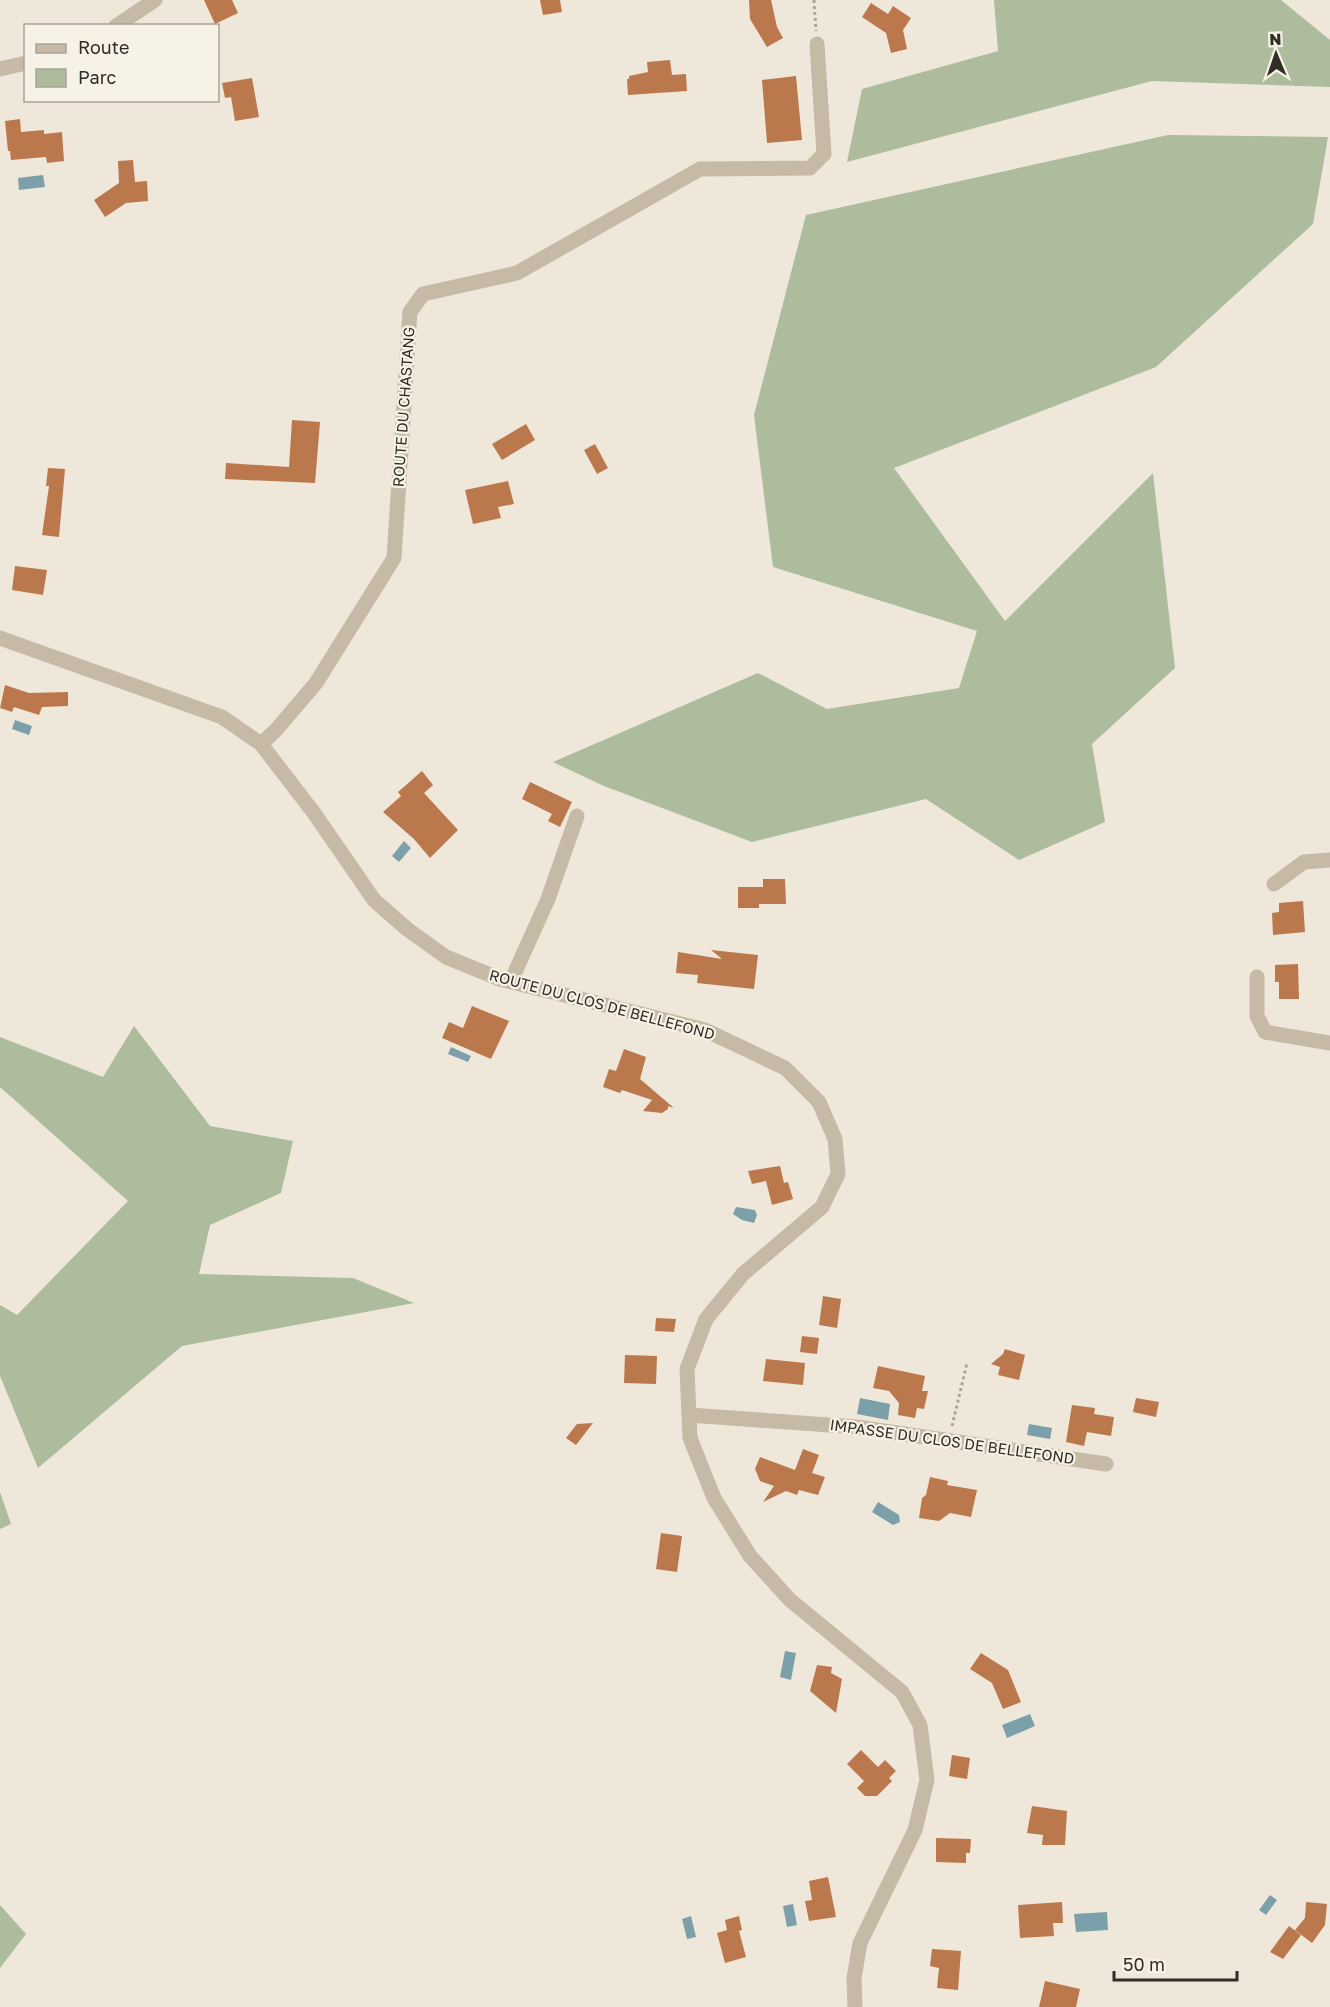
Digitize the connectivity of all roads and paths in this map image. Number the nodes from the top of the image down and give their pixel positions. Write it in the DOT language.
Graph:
graph roads {
  1 [pos="155,0"];
  2 [pos="814,0"];
  3 [pos="119,24"];
  4 [pos="818,44"];
  5 [pos="24,63"];
  6 [pos="0,69"];
  7 [pos="0,638"];
  8 [pos="261,744"];
  9 [pos="577,816"];
  10 [pos="1330,860"];
  11 [pos="1274,884"];
  12 [pos="1257,977"];
  13 [pos="511,981"];
  14 [pos="1330,1043"];
  15 [pos="967,1362"];
  16 [pos="689,1415"];
  17 [pos="949,1440"];
  18 [pos="1106,1464"];
  19 [pos="855,2007"];
  1 -- 3 [label="street"];
  2 -- 4 [label="path"];
  4 -- 8 [label="street, ROUTE DU CHASTANG"];
  5 -- 6 [label="street"];
  7 -- 8 [label="street"];
  8 -- 13 [label="street, ROUTE DU CLOS DE BELLEFOND"];
  9 -- 13 [label="street"];
  10 -- 11 [label="street"];
  12 -- 14 [label="street"];
  13 -- 16 [label="street, ROUTE DU CLOS DE BELLEFOND"];
  15 -- 17 [label="path"];
  16 -- 17 [label="street, IMPASSE DU CLOS DE BELLEFOND"];
  16 -- 19 [label="street, ROUTE DU CLOS DE BELLEFOND"];
  17 -- 18 [label="street, IMPASSE DU CLOS DE BELLEFOND"];
}
